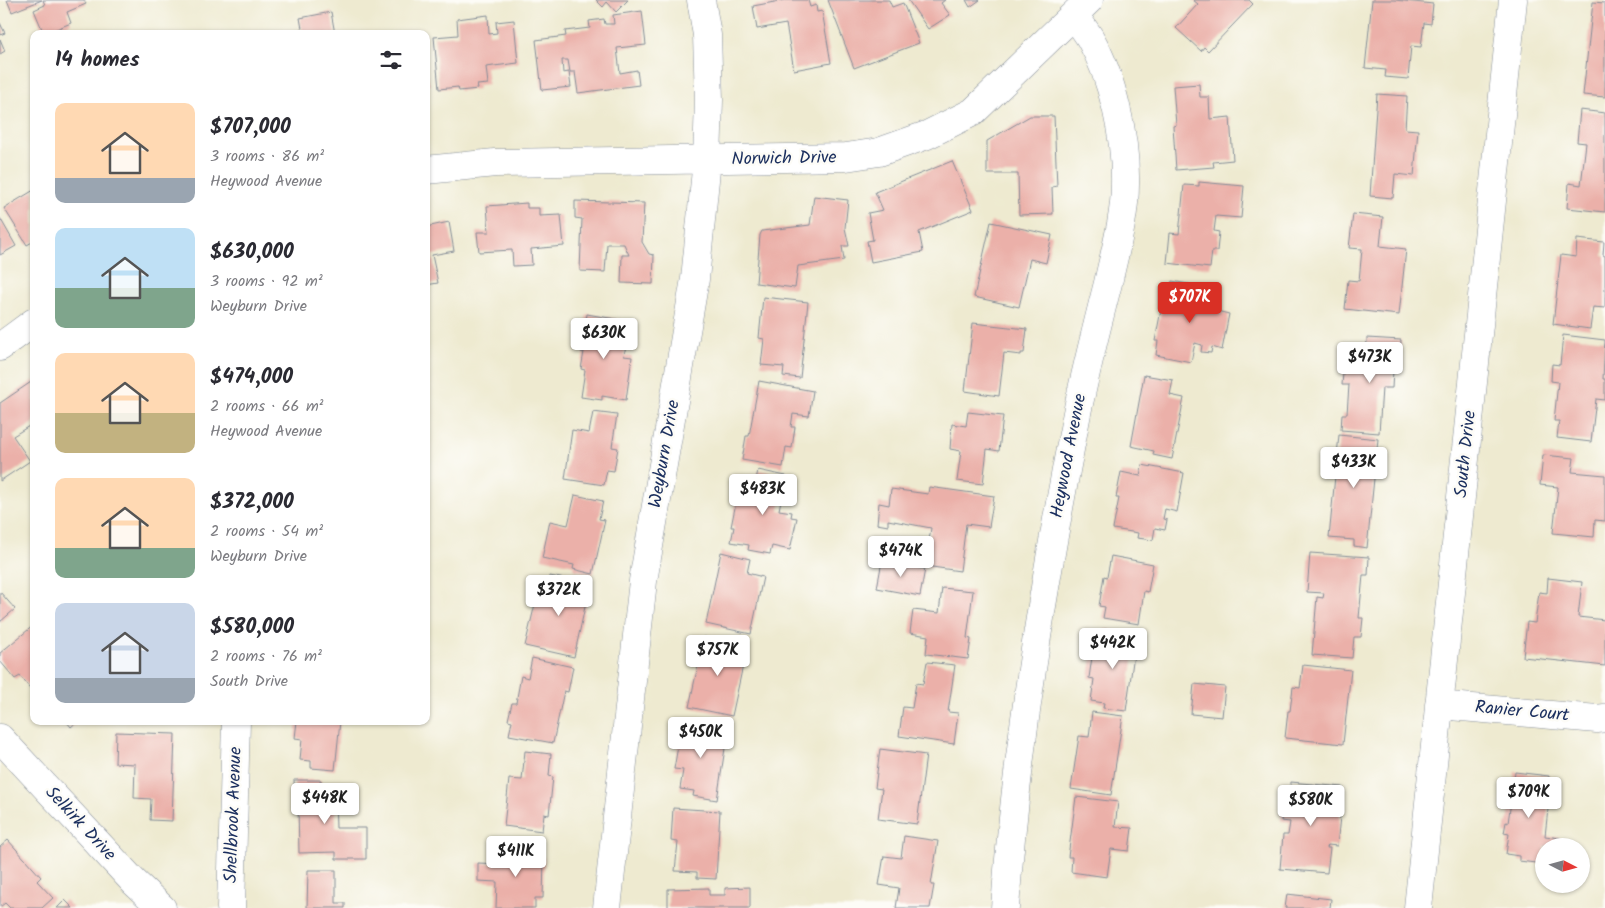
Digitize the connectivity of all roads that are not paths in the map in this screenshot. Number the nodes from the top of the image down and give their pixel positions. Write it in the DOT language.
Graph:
graph roads {
  1 [pos="702,0"];
  2 [pos="1513,0"];
  3 [pos="1082,8"];
  4 [pos="706,160"];
  5 [pos="430,170"];
  6 [pos="30,325"];
  7 [pos="0,347"];
  8 [pos="1440,705"];
  9 [pos="1605,718"];
  10 [pos="236,725"];
  11 [pos="0,738"];
  12 [pos="162,908"];
  13 [pos="231,908"];
  14 [pos="606,908"];
  15 [pos="1005,908"];
  16 [pos="1418,908"];
  1 -- 4 [label="street, Weyburn Drive"];
  2 -- 8 [label="street, South Drive"];
  3 -- 4 [label="street, Norwich Drive"];
  3 -- 15 [label="street, Heywood Avenue"];
  4 -- 5 [label="street, Norwich Drive"];
  4 -- 14 [label="street, Weyburn Drive"];
  6 -- 7 [label="street"];
  8 -- 9 [label="street, Ranier Court"];
  8 -- 16 [label="street, South Drive"];
  10 -- 13 [label="street, Shellbrook Avenue"];
  11 -- 12 [label="street, Selkirk Drive"];
}
